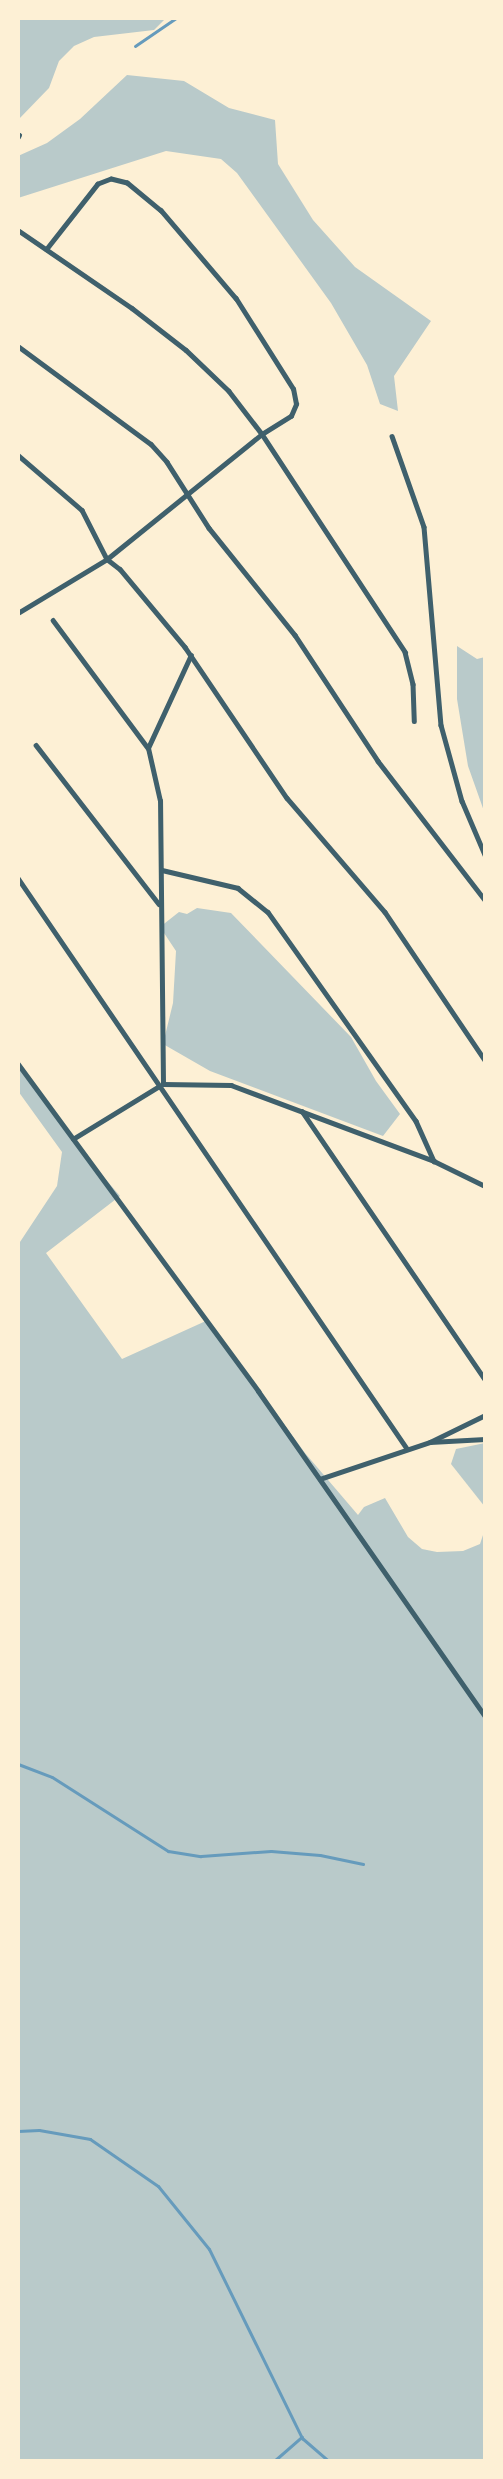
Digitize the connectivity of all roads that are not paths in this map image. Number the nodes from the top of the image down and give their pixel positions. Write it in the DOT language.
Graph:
graph roads {
  1 [pos="18,230"];
  2 [pos="47,249"];
  3 [pos="18,346"];
  4 [pos="262,434"];
  5 [pos="392,436"];
  6 [pos="18,455"];
  7 [pos="188,496"];
  8 [pos="107,559"];
  9 [pos="18,613"];
  10 [pos="53,620"];
  11 [pos="191,655"];
  12 [pos="414,721"];
  13 [pos="36,745"];
  14 [pos="148,748"];
  15 [pos="485,855"];
  16 [pos="162,870"];
  17 [pos="18,878"];
  18 [pos="485,900"];
  19 [pos="159,904"];
  20 [pos="485,1060"];
  21 [pos="18,1064"];
  22 [pos="161,1085"];
  23 [pos="301,1111"];
  24 [pos="73,1139"];
  25 [pos="434,1161"];
  26 [pos="485,1186"];
  27 [pos="485,1379"];
  28 [pos="485,1415"];
  29 [pos="485,1439"];
  30 [pos="430,1442"];
  31 [pos="406,1447"];
  32 [pos="320,1479"];
  33 [pos="485,1717"];
  1 -- 2 [label="street"];
  2 -- 4 [label="street"];
  2 -- 4 [label="street"];
  3 -- 7 [label="street"];
  4 -- 7 [label="street"];
  4 -- 12 [label="street"];
  5 -- 15 [label="street"];
  6 -- 8 [label="street"];
  7 -- 8 [label="street"];
  7 -- 18 [label="street"];
  8 -- 9 [label="street"];
  8 -- 11 [label="street"];
  10 -- 14 [label="street"];
  11 -- 14 [label="street"];
  11 -- 20 [label="street"];
  13 -- 19 [label="street"];
  14 -- 16 [label="street"];
  16 -- 19 [label="street"];
  16 -- 25 [label="street"];
  17 -- 22 [label="street"];
  19 -- 22 [label="street"];
  21 -- 24 [label="street"];
  22 -- 23 [label="street"];
  22 -- 24 [label="street"];
  22 -- 31 [label="street"];
  23 -- 25 [label="street"];
  23 -- 27 [label="street"];
  24 -- 32 [label="street"];
  25 -- 26 [label="street"];
  28 -- 30 [label="street"];
  29 -- 30 [label="street"];
  30 -- 31 [label="street"];
  31 -- 32 [label="street"];
  32 -- 33 [label="street"];
}
